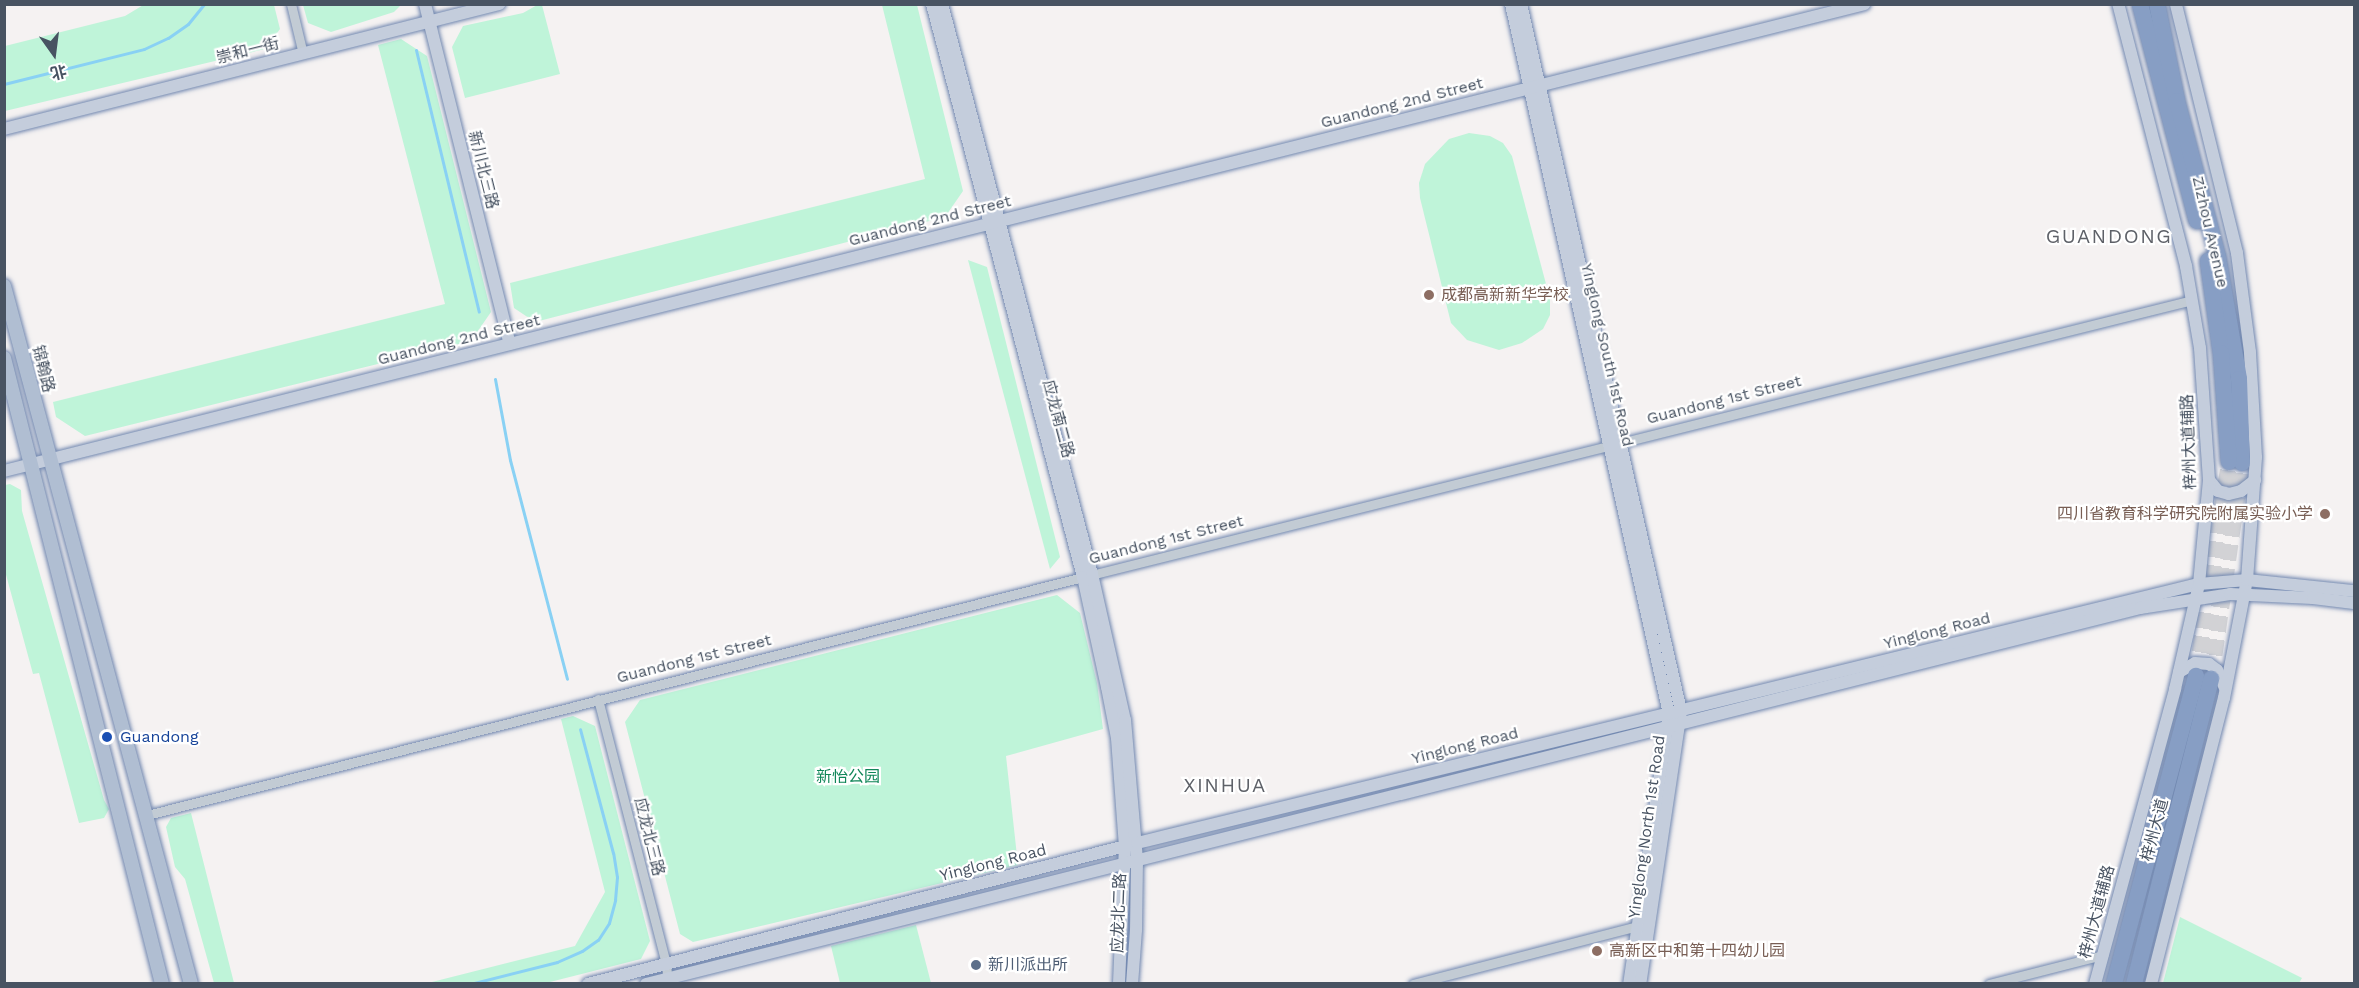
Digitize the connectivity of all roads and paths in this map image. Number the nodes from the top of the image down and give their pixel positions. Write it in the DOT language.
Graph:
graph roads {
  1 [pos="291,4"];
  2 [pos="425,4"];
  3 [pos="499,4"];
  4 [pos="932,4"];
  5 [pos="942,4"];
  6 [pos="1511,4"];
  7 [pos="1521,4"];
  8 [pos="1864,4"];
  9 [pos="2118,4"];
  10 [pos="2140,4"];
  11 [pos="2157,4"];
  12 [pos="2176,4"];
  13 [pos="428,24"];
  14 [pos="303,54"];
  15 [pos="1535,87"];
  16 [pos="4,129"];
  17 [pos="994,223"];
  18 [pos="4,286"];
  19 [pos="2192,300"];
  20 [pos="510,344"];
  21 [pos="4,358"];
  22 [pos="1615,443"];
  23 [pos="49,459"];
  24 [pos="30,461"];
  25 [pos="4,471"];
  26 [pos="2209,480"];
  27 [pos="2255,480"];
  28 [pos="1088,575"];
  29 [pos="2247,580"];
  30 [pos="2199,584"];
  31 [pos="2355,591"];
  32 [pos="2244,593"];
  33 [pos="2195,598"];
  34 [pos="2355,603"];
  35 [pos="2179,672"];
  36 [pos="2225,690"];
  37 [pos="598,699"];
  38 [pos="1674,719"];
  39 [pos="147,814"];
  40 [pos="1131,845"];
  41 [pos="1131,861"];
  42 [pos="1638,926"];
  43 [pos="2103,955"];
  44 [pos="666,963"];
  45 [pos="668,981"];
  46 [pos="2134,983"];
  47 [pos="162,984"];
  48 [pos="191,984"];
  49 [pos="588,984"];
  50 [pos="646,984"];
  51 [pos="1119,984"];
  52 [pos="1132,984"];
  53 [pos="1413,984"];
  54 [pos="1629,984"];
  55 [pos="1640,984"];
  56 [pos="1989,984"];
  57 [pos="2095,984"];
  58 [pos="2114,984"];
  59 [pos="2151,984"];
  1 -- 14 [label="street"];
  2 -- 13 [label="street, 新川北三路"];
  3 -- 13 [label="street, 崇和一街"];
  4 -- 17 [label="street, 应龙南二路"];
  5 -- 17 [label="street, 应龙南二路"];
  6 -- 15 [label="street, Yinglong South 1st Road"];
  7 -- 15 [label="street, Yinglong South 1st Road"];
  8 -- 15 [label="street, Guandong 2nd Street"];
  9 -- 19 [label="street, 梓州大道辅路"];
  10 -- 11 [label="highway, Zizhou Avenue"];
  12 -- 27 [label="street"];
  13 -- 14 [label="street, 崇和一街"];
  13 -- 20 [label="street, 新川北三路"];
  14 -- 16 [label="street, 崇和一街"];
  15 -- 17 [label="street, Guandong 2nd Street"];
  15 -- 22 [label="street, Yinglong South 1st Road"];
  17 -- 20 [label="street, Guandong 2nd Street"];
  17 -- 28 [label="street, 应龙南二路"];
  18 -- 23 [label="main road, 锦翰路"];
  19 -- 22 [label="street, Guandong 1st Street"];
  19 -- 26 [label="street, 梓州大道辅路"];
  20 -- 23 [label="street, Guandong 2nd Street"];
  21 -- 24 [label="main road"];
  22 -- 28 [label="street, Guandong 1st Street"];
  22 -- 38 [label="street, Yinglong South 1st Road"];
  23 -- 24 [label="street, Guandong 2nd Street"];
  23 -- 39 [label="main road, 锦翰路"];
  24 -- 25 [label="street, Guandong 2nd Street"];
  24 -- 47 [label="main road"];
  26 -- 27 [label="street"];
  26 -- 30 [label="street, 梓州大道辅路"];
  27 -- 29 [label="street"];
  28 -- 37 [label="street, Guandong 1st Street"];
  28 -- 40 [label="street, 应龙南二路"];
  29 -- 30 [label="street, Yinglong Road"];
  29 -- 31 [label="street, Yinglong Road"];
  29 -- 32 [label="street"];
  30 -- 33 [label="street, 梓州大道辅路"];
  30 -- 38 [label="street, Yinglong Road"];
  32 -- 33 [label="street, Yinglong Road"];
  32 -- 34 [label="street, Yinglong Road"];
  32 -- 36 [label="street"];
  33 -- 35 [label="street, 梓州大道辅路"];
  33 -- 38 [label="street, Yinglong Road"];
  35 -- 36 [label="street"];
  35 -- 43 [label="street, 梓州大道辅路"];
  36 -- 59 [label="street"];
  37 -- 39 [label="street, Guandong 1st Street"];
  37 -- 44 [label="street, 应龙北三路"];
  38 -- 40 [label="street, Yinglong Road"];
  38 -- 41 [label="street, Yinglong Road"];
  38 -- 42 [label="street, Yinglong North 1st Road"];
  38 -- 55 [label="street, Yinglong North 1st Road"];
  39 -- 48 [label="main road, 锦翰路"];
  40 -- 41 [label="street, 应龙北二路"];
  40 -- 44 [label="street, Yinglong Road"];
  41 -- 45 [label="street, Yinglong Road"];
  41 -- 51 [label="street, 应龙北二路"];
  41 -- 52 [label="street, 应龙北二路"];
  42 -- 53 [label="street"];
  42 -- 54 [label="street, Yinglong North 1st Road"];
  43 -- 56 [label="street"];
  43 -- 57 [label="street, 梓州大道辅路"];
  44 -- 45 [label="street, 应龙北三路"];
  44 -- 49 [label="street, Yinglong Road"];
  45 -- 50 [label="street, Yinglong Road"];
  46 -- 58 [label="highway, 梓州大道"];
}
